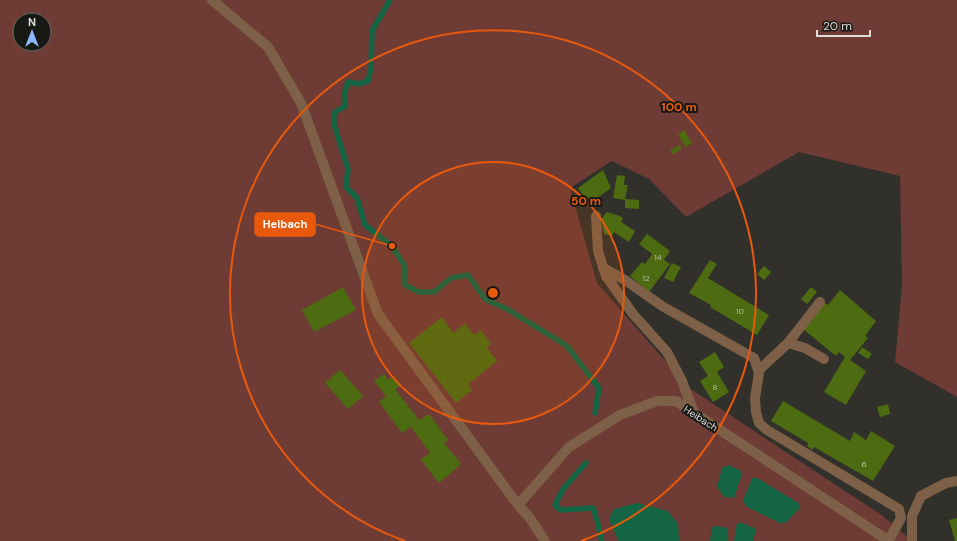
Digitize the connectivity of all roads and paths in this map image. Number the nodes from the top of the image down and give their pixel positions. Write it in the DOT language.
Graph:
graph roads {
  1 [pos="212,0"];
  2 [pos="596,216"];
  3 [pos="603,268"];
  4 [pos="820,302"];
  5 [pos="788,343"];
  6 [pos="824,359"];
  7 [pos="758,371"];
  8 [pos="694,413"];
  9 [pos="957,481"];
  10 [pos="518,504"];
  11 [pos="546,541"];
  12 [pos="889,541"];
  13 [pos="912,541"];
  1 -- 10 [label="street"];
  2 -- 3 [label="street"];
  3 -- 7 [label="street"];
  3 -- 8 [label="street"];
  4 -- 5 [label="street"];
  5 -- 6 [label="street"];
  5 -- 7 [label="street"];
  7 -- 12 [label="street"];
  8 -- 10 [label="street, Heibach"];
  8 -- 12 [label="street, Heibach"];
  9 -- 13 [label="street"];
  10 -- 11 [label="street"];
}
